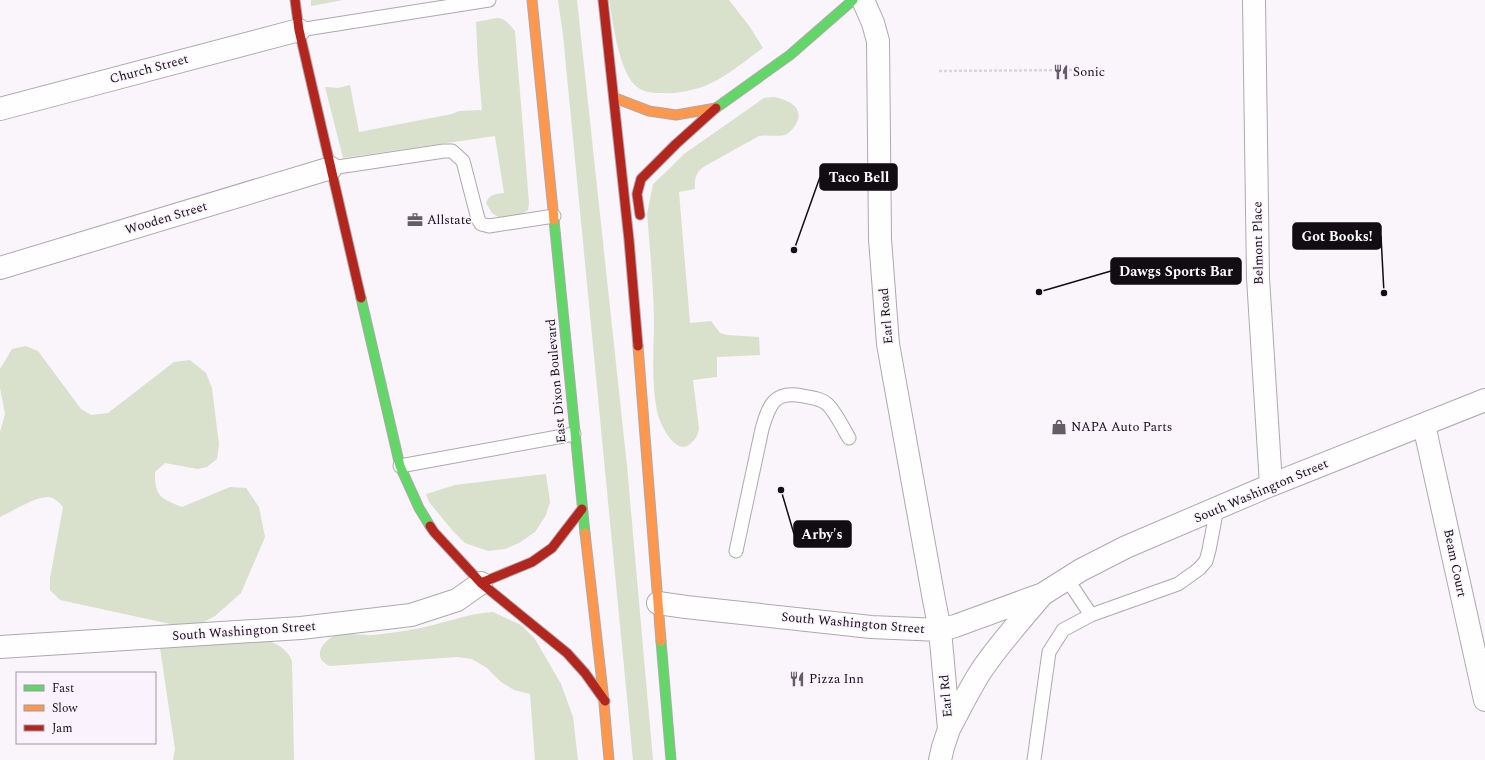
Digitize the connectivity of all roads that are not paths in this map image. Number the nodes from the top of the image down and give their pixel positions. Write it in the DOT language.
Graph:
graph roads {
  1 [pos="295,0"];
  2 [pos="489,0"];
  3 [pos="532,0"];
  4 [pos="604,0"];
  5 [pos="853,0"];
  6 [pos="863,0"];
  7 [pos="1254,0"];
  8 [pos="299,30"];
  9 [pos="615,98"];
  10 [pos="716,108"];
  11 [pos="0,109"];
  12 [pos="331,168"];
  13 [pos="554,216"];
  14 [pos="629,240"];
  15 [pos="0,268"];
  16 [pos="1485,400"];
  17 [pos="1424,425"];
  18 [pos="574,434"];
  19 [pos="849,438"];
  20 [pos="400,466"];
  21 [pos="1271,485"];
  22 [pos="1217,508"];
  23 [pos="582,509"];
  24 [pos="736,551"];
  25 [pos="1067,578"];
  26 [pos="481,583"];
  27 [pos="1043,594"];
  28 [pos="658,603"];
  29 [pos="1091,614"];
  30 [pos="940,630"];
  31 [pos="0,647"];
  32 [pos="1485,700"];
  33 [pos="604,701"];
  34 [pos="949,730"];
  35 [pos="608,760"];
  36 [pos="670,760"];
  37 [pos="940,760"];
  38 [pos="1034,760"];
  1 -- 8 [label="main road"];
  2 -- 8 [label="lane"];
  3 -- 13 [label="main road, East Dixon Boulevard"];
  4 -- 9 [label="main road"];
  5 -- 10 [label="main road"];
  6 -- 30 [label="street, Earl Road"];
  7 -- 21 [label="street, Belmont Place"];
  8 -- 11 [label="street, Church Street"];
  8 -- 12 [label="main road"];
  9 -- 10 [label="main road"];
  9 -- 14 [label="main road"];
  10 -- 14 [label="main road"];
  12 -- 13 [label="lane"];
  12 -- 15 [label="street, Wooden Street"];
  12 -- 20 [label="main road"];
  13 -- 18 [label="main road, East Dixon Boulevard"];
  14 -- 28 [label="main road"];
  16 -- 17 [label="street, South Washington Street"];
  17 -- 21 [label="street, South Washington Street"];
  17 -- 32 [label="street, Beam Court"];
  18 -- 20 [label="lane"];
  18 -- 23 [label="main road, East Dixon Boulevard"];
  19 -- 24 [label="lane"];
  20 -- 26 [label="main road"];
  21 -- 22 [label="street, South Washington Street"];
  22 -- 25 [label="street, South Washington Street"];
  22 -- 29 [label="lane"];
  23 -- 26 [label="main road"];
  23 -- 33 [label="main road, East Dixon Boulevard"];
  25 -- 27 [label="street, South Washington Street"];
  25 -- 29 [label="lane"];
  26 -- 31 [label="street, South Washington Street"];
  26 -- 33 [label="main road"];
  27 -- 30 [label="street, South Washington Street"];
  27 -- 34 [label="street, South Washington Street"];
  28 -- 30 [label="street, South Washington Street"];
  28 -- 36 [label="main road"];
  29 -- 38 [label="lane"];
  30 -- 34 [label="street, Earl Rd"];
  33 -- 35 [label="main road, East Dixon Boulevard"];
  34 -- 37 [label="street, Earl Rd"];
}
